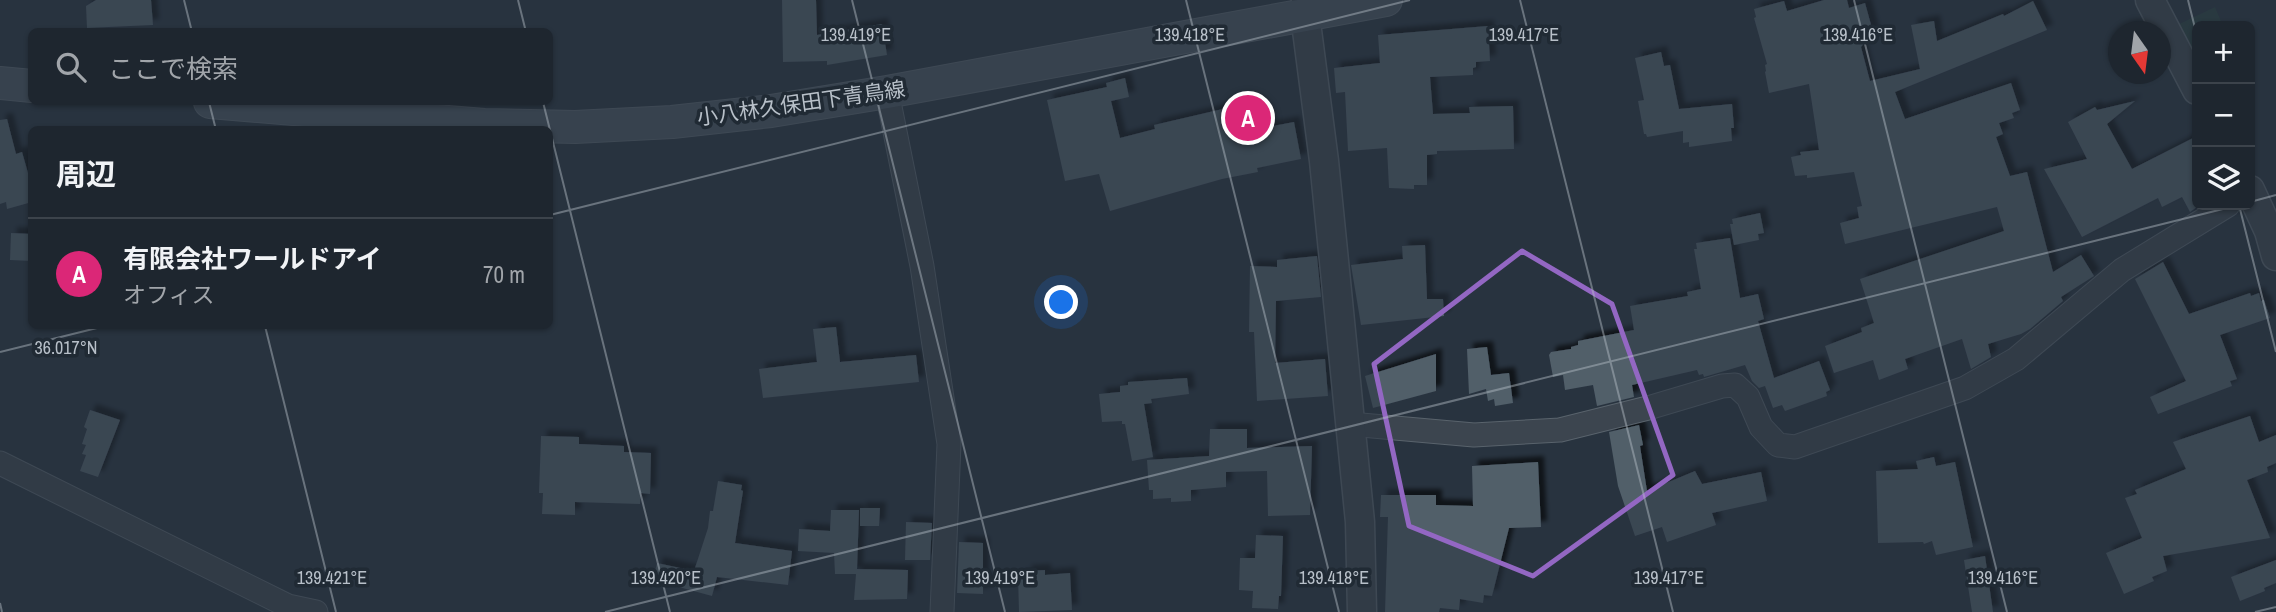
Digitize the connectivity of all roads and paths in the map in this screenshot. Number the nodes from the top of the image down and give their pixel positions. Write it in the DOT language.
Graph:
graph roads {
  1 [pos="1386,0"];
  2 [pos="2150,0"];
  3 [pos="1306,7"];
  4 [pos="0,83"];
  5 [pos="2194,84"];
  6 [pos="28,86"];
  7 [pos="887,92"];
  8 [pos="246,105"];
  9 [pos="530,126"];
  10 [pos="553,127"];
  11 [pos="2255,202"];
  12 [pos="2220,210"];
  13 [pos="2276,256"];
  14 [pos="1350,424"];
  15 [pos="0,463"];
  16 [pos="316,612"];
  17 [pos="942,612"];
  18 [pos="1362,612"];
  1 -- 3 [label="main road, 小八林久保田下青鳥線"];
  2 -- 5 [label="street"];
  3 -- 7 [label="main road, 小八林久保田下青鳥線"];
  3 -- 14 [label="street"];
  4 -- 6 [label="main road"];
  7 -- 10 [label="main road, 小八林久保田下青鳥線"];
  7 -- 17 [label="street"];
  8 -- 9 [label="main road, 小八林久保田下青鳥線"];
  11 -- 13 [label="street"];
  12 -- 14 [label="street"];
  14 -- 18 [label="street"];
  15 -- 16 [label="street"];
}
